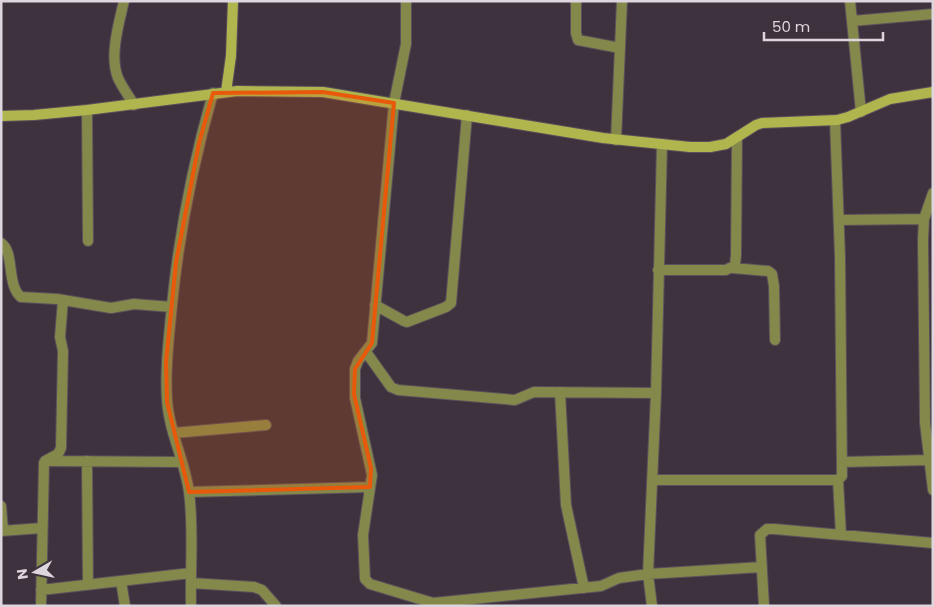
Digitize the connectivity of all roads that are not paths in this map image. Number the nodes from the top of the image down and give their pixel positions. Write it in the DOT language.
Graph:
graph roads {
  1 [pos="124,1"];
  2 [pos="233,1"];
  3 [pos="406,1"];
  4 [pos="576,1"];
  5 [pos="622,1"];
  6 [pos="850,1"];
  7 [pos="933,14"];
  8 [pos="852,20"];
  9 [pos="620,48"];
  10 [pos="226,92"];
  11 [pos="933,92"];
  12 [pos="214,94"];
  13 [pos="394,103"];
  14 [pos="134,105"];
  15 [pos="87,110"];
  16 [pos="861,112"];
  17 [pos="467,115"];
  18 [pos="1,116"];
  19 [pos="835,120"];
  20 [pos="737,138"];
  21 [pos="616,140"];
  22 [pos="662,144"];
  23 [pos="933,193"];
  24 [pos="924,218"];
  25 [pos="839,220"];
  26 [pos="88,241"];
  27 [pos="1,243"];
  28 [pos="733,268"];
  29 [pos="658,270"];
  30 [pos="63,300"];
  31 [pos="375,304"];
  32 [pos="172,307"];
  33 [pos="774,340"];
  34 [pos="366,352"];
  35 [pos="560,392"];
  36 [pos="656,393"];
  37 [pos="929,422"];
  38 [pos="266,425"];
  39 [pos="173,433"];
  40 [pos="929,460"];
  41 [pos="45,461"];
  42 [pos="87,461"];
  43 [pos="181,462"];
  44 [pos="842,462"];
  45 [pos="652,480"];
  46 [pos="838,480"];
  47 [pos="370,487"];
  48 [pos="933,490"];
  49 [pos="189,492"];
  50 [pos="1,506"];
  51 [pos="42,528"];
  52 [pos="2,531"];
  53 [pos="841,535"];
  54 [pos="933,543"];
  55 [pos="762,567"];
  56 [pos="648,574"];
  57 [pos="191,578"];
  58 [pos="121,581"];
  59 [pos="88,585"];
  60 [pos="584,588"];
  61 [pos="41,590"];
  62 [pos="435,605"];
  63 [pos="41,606"];
  64 [pos="125,606"];
  65 [pos="191,606"];
  66 [pos="276,606"];
  67 [pos="652,606"];
  68 [pos="764,606"];
  1 -- 14 [label="street"];
  2 -- 10 [label="street"];
  3 -- 13 [label="street"];
  4 -- 9 [label="street"];
  5 -- 9 [label="street"];
  6 -- 8 [label="street"];
  7 -- 8 [label="street"];
  8 -- 16 [label="street"];
  9 -- 21 [label="street"];
  10 -- 12 [label="street"];
  10 -- 13 [label="street"];
  11 -- 16 [label="street"];
  12 -- 14 [label="street"];
  12 -- 32 [label="street"];
  13 -- 17 [label="street"];
  13 -- 31 [label="street"];
  14 -- 15 [label="street"];
  15 -- 18 [label="street"];
  15 -- 26 [label="street"];
  16 -- 19 [label="street"];
  17 -- 21 [label="street"];
  17 -- 31 [label="street"];
  19 -- 20 [label="street"];
  19 -- 25 [label="street"];
  20 -- 22 [label="street"];
  20 -- 28 [label="street"];
  21 -- 22 [label="street"];
  22 -- 29 [label="street"];
  23 -- 24 [label="street"];
  24 -- 25 [label="street"];
  24 -- 37 [label="street"];
  25 -- 44 [label="street"];
  27 -- 30 [label="street"];
  28 -- 29 [label="street"];
  28 -- 33 [label="street"];
  29 -- 36 [label="street"];
  30 -- 32 [label="street"];
  30 -- 41 [label="street"];
  31 -- 34 [label="street"];
  32 -- 39 [label="street"];
  34 -- 35 [label="street"];
  34 -- 47 [label="street"];
  35 -- 36 [label="street"];
  35 -- 60 [label="street"];
  36 -- 45 [label="street"];
  37 -- 40 [label="street"];
  38 -- 39 [label="street"];
  39 -- 43 [label="street"];
  40 -- 44 [label="street"];
  40 -- 48 [label="street"];
  41 -- 42 [label="street"];
  41 -- 51 [label="street"];
  42 -- 43 [label="street"];
  42 -- 59 [label="street"];
  43 -- 49 [label="street"];
  44 -- 46 [label="street"];
  45 -- 46 [label="street"];
  45 -- 56 [label="street"];
  46 -- 53 [label="street"];
  47 -- 49 [label="street"];
  47 -- 62 [label="street"];
  49 -- 57 [label="street"];
  50 -- 52 [label="street"];
  51 -- 52 [label="street"];
  51 -- 61 [label="street"];
  53 -- 54 [label="street"];
  53 -- 55 [label="street"];
  55 -- 56 [label="street"];
  55 -- 68 [label="street"];
  56 -- 60 [label="street"];
  56 -- 67 [label="street"];
  57 -- 58 [label="street"];
  57 -- 65 [label="street"];
  57 -- 66 [label="street"];
  58 -- 59 [label="street"];
  58 -- 64 [label="street"];
  59 -- 61 [label="street"];
  60 -- 62 [label="street"];
  61 -- 63 [label="street"];
}
